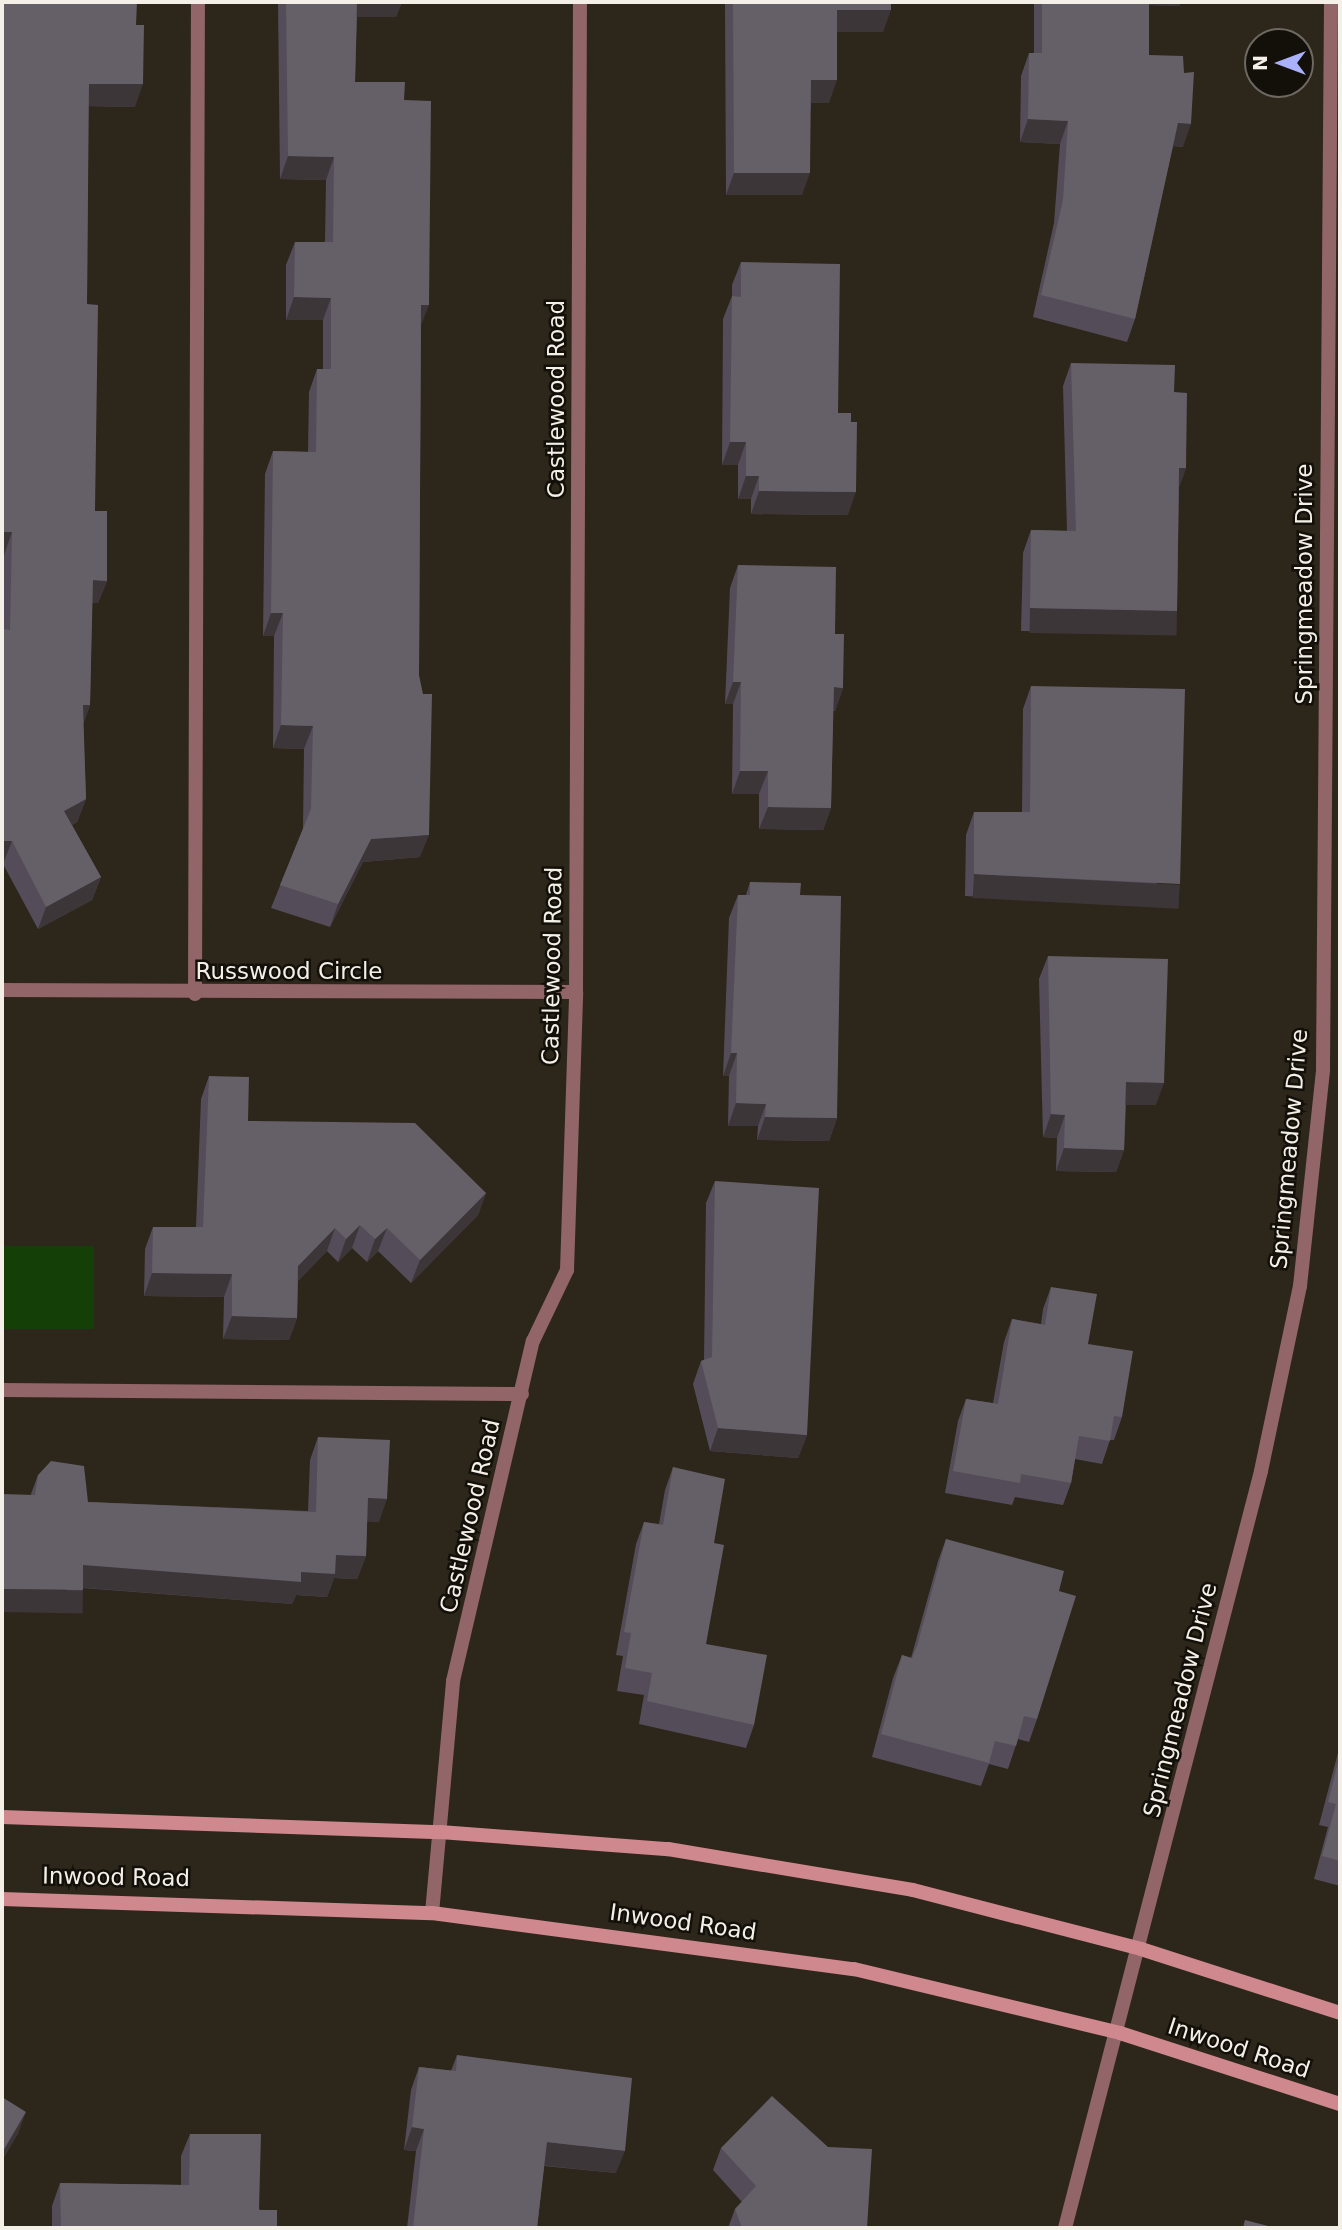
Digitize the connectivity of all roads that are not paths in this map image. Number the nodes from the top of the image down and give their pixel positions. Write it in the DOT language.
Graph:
graph roads {
  1 [pos="198,2"];
  2 [pos="580,2"];
  3 [pos="1331,2"];
  4 [pos="2,990"];
  5 [pos="576,992"];
  6 [pos="195,994"];
  7 [pos="2,1390"];
  8 [pos="522,1394"];
  9 [pos="2,1817"];
  10 [pos="440,1832"];
  11 [pos="2,1899"];
  12 [pos="432,1913"];
  13 [pos="1141,1949"];
  14 [pos="1340,2013"];
  15 [pos="1119,2033"];
  16 [pos="1340,2104"];
  17 [pos="1065,2228"];
  1 -- 6 [label="street"];
  2 -- 5 [label="street, Castlewood Road"];
  3 -- 13 [label="street, Springmeadow Drive"];
  4 -- 6 [label="street, Russwood Circle"];
  5 -- 6 [label="street, Russwood Circle"];
  5 -- 8 [label="street, Castlewood Road"];
  7 -- 8 [label="street"];
  8 -- 10 [label="street, Castlewood Road"];
  9 -- 10 [label="main road"];
  10 -- 12 [label="street, Castlewood Road"];
  10 -- 13 [label="main road"];
  11 -- 12 [label="main road, Inwood Road"];
  12 -- 15 [label="main road, Inwood Road"];
  13 -- 14 [label="main road"];
  13 -- 15 [label="street, Springmeadow Drive"];
  15 -- 16 [label="main road, Inwood Road"];
  15 -- 17 [label="street, Springmeadow Drive"];
}
